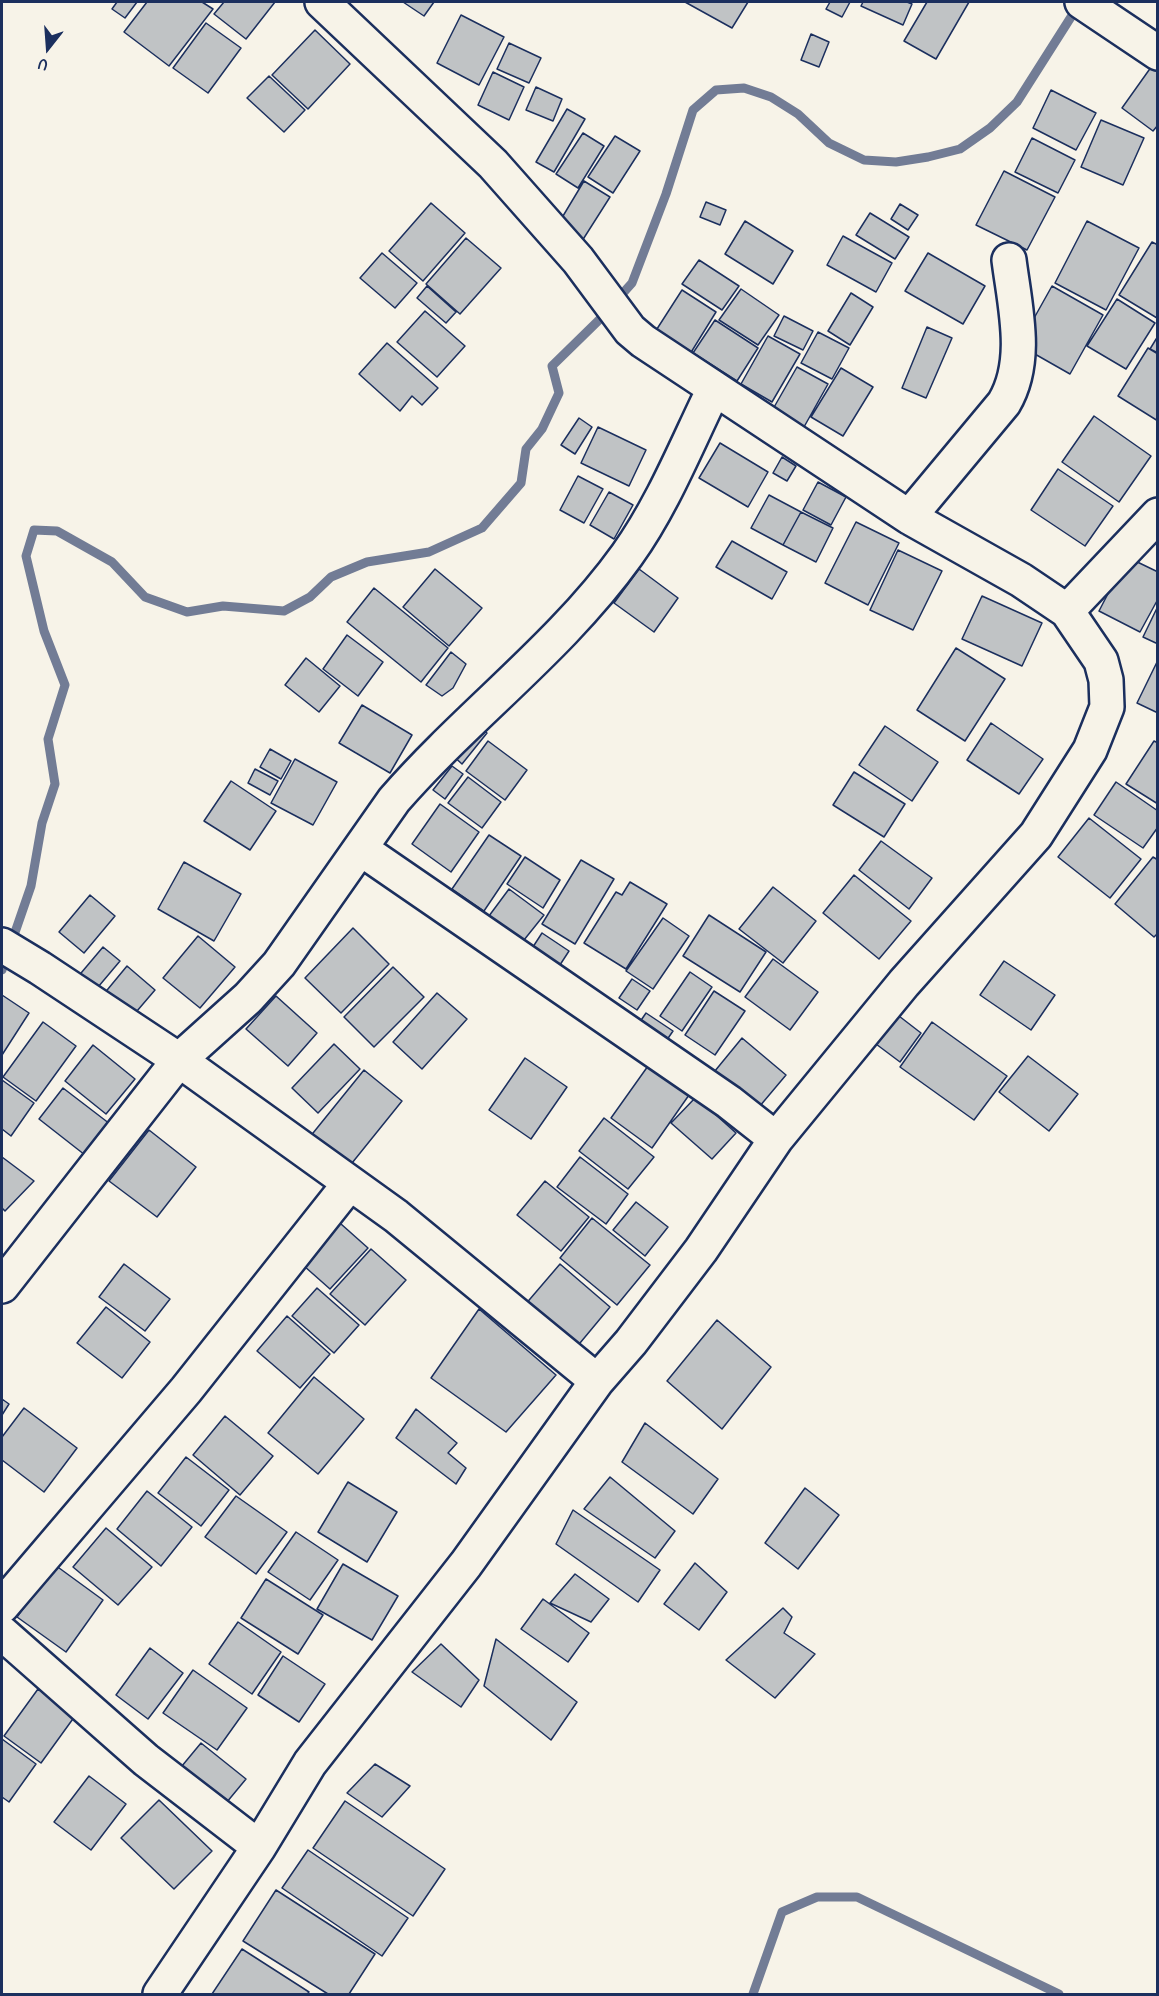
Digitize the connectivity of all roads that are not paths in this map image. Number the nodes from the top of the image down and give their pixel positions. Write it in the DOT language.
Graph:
graph roads {
  1 [pos="322,2"];
  2 [pos="1082,2"];
  3 [pos="1158,53"];
  4 [pos="1009,260"];
  5 [pos="714,388"];
  6 [pos="1158,515"];
  7 [pos="909,517"];
  8 [pos="1067,611"];
  9 [pos="361,849"];
  10 [pos="2,945"];
  11 [pos="180,1060"];
  12 [pos="776,1139"];
  13 [pos="350,1183"];
  14 [pos="2,1286"];
  15 [pos="597,1381"];
  16 [pos="2,1606"];
  17 [pos="2,1632"];
  18 [pos="259,1847"];
  19 [pos="160,1995"];
  1 -- 5 [label="street"];
  2 -- 3 [label="street"];
  4 -- 7 [label="street"];
  5 -- 7 [label="street"];
  5 -- 9 [label="street"];
  6 -- 8 [label="street"];
  7 -- 8 [label="street"];
  8 -- 12 [label="street"];
  9 -- 11 [label="street"];
  9 -- 12 [label="street"];
  10 -- 11 [label="street"];
  11 -- 13 [label="street"];
  11 -- 14 [label="street"];
  12 -- 15 [label="street"];
  13 -- 15 [label="street"];
  13 -- 16 [label="street"];
  15 -- 18 [label="street"];
  17 -- 18 [label="street"];
  18 -- 19 [label="street"];
}
